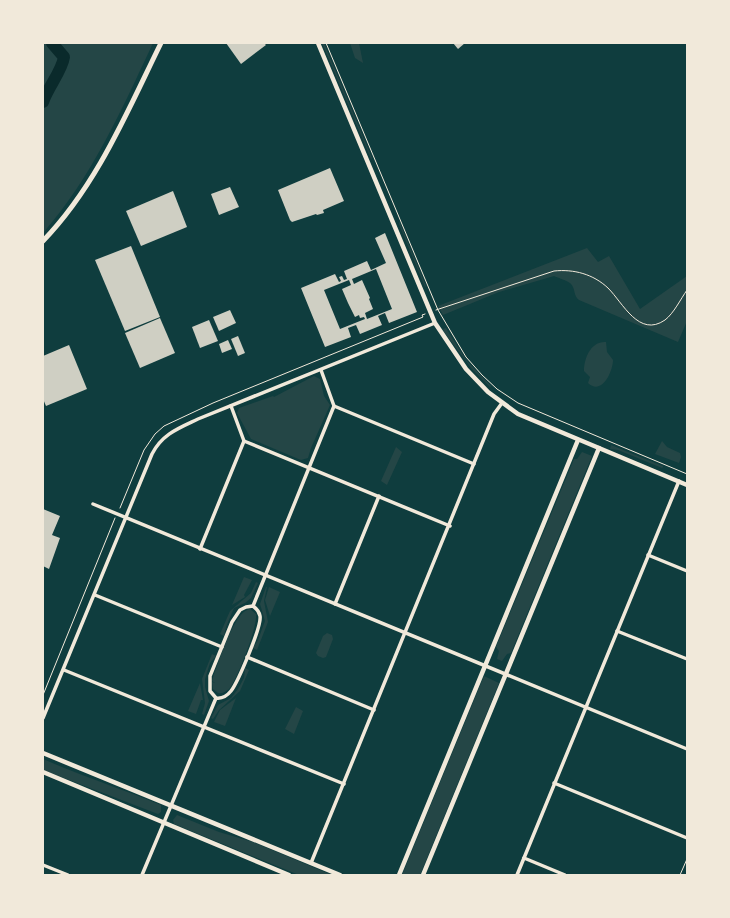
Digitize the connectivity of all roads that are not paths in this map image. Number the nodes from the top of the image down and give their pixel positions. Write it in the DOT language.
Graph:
graph roads {
  1 [pos="161,43"];
  2 [pos="318,43"];
  3 [pos="43,241"];
  4 [pos="435,323"];
  5 [pos="321,370"];
  6 [pos="502,403"];
  7 [pos="231,406"];
  8 [pos="334,406"];
  9 [pos="578,440"];
  10 [pos="244,441"];
  11 [pos="599,448"];
  12 [pos="474,464"];
  13 [pos="308,468"];
  14 [pos="678,481"];
  15 [pos="687,484"];
  16 [pos="379,496"];
  17 [pos="93,504"];
  18 [pos="126,518"];
  19 [pos="450,526"];
  20 [pos="200,548"];
  21 [pos="648,555"];
  22 [pos="687,571"];
  23 [pos="266,576"];
  24 [pos="95,595"];
  25 [pos="335,604"];
  26 [pos="253,606"];
  27 [pos="617,631"];
  28 [pos="405,633"];
  29 [pos="222,646"];
  30 [pos="247,657"];
  31 [pos="687,659"];
  32 [pos="485,666"];
  33 [pos="64,670"];
  34 [pos="506,674"];
  35 [pos="216,698"];
  36 [pos="586,707"];
  37 [pos="374,710"];
  38 [pos="43,718"];
  39 [pos="204,726"];
  40 [pos="687,749"];
  41 [pos="43,753"];
  42 [pos="43,772"];
  43 [pos="554,783"];
  44 [pos="344,784"];
  45 [pos="171,806"];
  46 [pos="164,822"];
  47 [pos="687,838"];
  48 [pos="524,858"];
  49 [pos="311,863"];
  50 [pos="43,865"];
  51 [pos="68,875"];
  52 [pos="142,875"];
  53 [pos="289,875"];
  54 [pos="340,875"];
  55 [pos="399,875"];
  56 [pos="423,875"];
  57 [pos="517,875"];
  58 [pos="565,875"];
  1 -- 3 [label="main road"];
  2 -- 4 [label="street"];
  4 -- 5 [label="street"];
  4 -- 6 [label="street"];
  5 -- 7 [label="street"];
  5 -- 8 [label="street"];
  6 -- 9 [label="street"];
  6 -- 12 [label="street"];
  7 -- 10 [label="street"];
  7 -- 18 [label="street"];
  8 -- 12 [label="street"];
  8 -- 13 [label="street"];
  9 -- 11 [label="street"];
  9 -- 32 [label="street"];
  10 -- 13 [label="street"];
  10 -- 20 [label="street"];
  11 -- 14 [label="street"];
  11 -- 34 [label="street"];
  12 -- 19 [label="street"];
  13 -- 16 [label="street"];
  13 -- 23 [label="street"];
  14 -- 15 [label="street"];
  14 -- 21 [label="street"];
  16 -- 19 [label="street"];
  16 -- 25 [label="street"];
  17 -- 18 [label="street"];
  18 -- 20 [label="street"];
  18 -- 24 [label="street"];
  19 -- 28 [label="street"];
  20 -- 23 [label="street"];
  21 -- 22 [label="street"];
  21 -- 27 [label="street"];
  23 -- 25 [label="street"];
  23 -- 26 [label="street"];
  24 -- 29 [label="street"];
  24 -- 33 [label="street"];
  25 -- 28 [label="street"];
  26 -- 29 [label="street"];
  26 -- 30 [label="street"];
  27 -- 31 [label="street"];
  27 -- 36 [label="street"];
  28 -- 32 [label="street"];
  28 -- 37 [label="street"];
  29 -- 35 [label="street"];
  30 -- 35 [label="street"];
  30 -- 37 [label="street"];
  32 -- 34 [label="street"];
  32 -- 55 [label="street"];
  33 -- 38 [label="street"];
  33 -- 39 [label="street"];
  34 -- 36 [label="street"];
  34 -- 56 [label="street"];
  35 -- 39 [label="street"];
  36 -- 40 [label="street"];
  36 -- 43 [label="street"];
  37 -- 44 [label="street"];
  39 -- 44 [label="street"];
  39 -- 45 [label="street"];
  41 -- 45 [label="street"];
  42 -- 46 [label="street"];
  43 -- 47 [label="street"];
  43 -- 48 [label="street"];
  44 -- 49 [label="street"];
  45 -- 46 [label="street"];
  45 -- 49 [label="street"];
  46 -- 52 [label="street"];
  46 -- 53 [label="street"];
  48 -- 57 [label="street"];
  48 -- 58 [label="street"];
  49 -- 54 [label="street"];
  50 -- 51 [label="street"];
}
